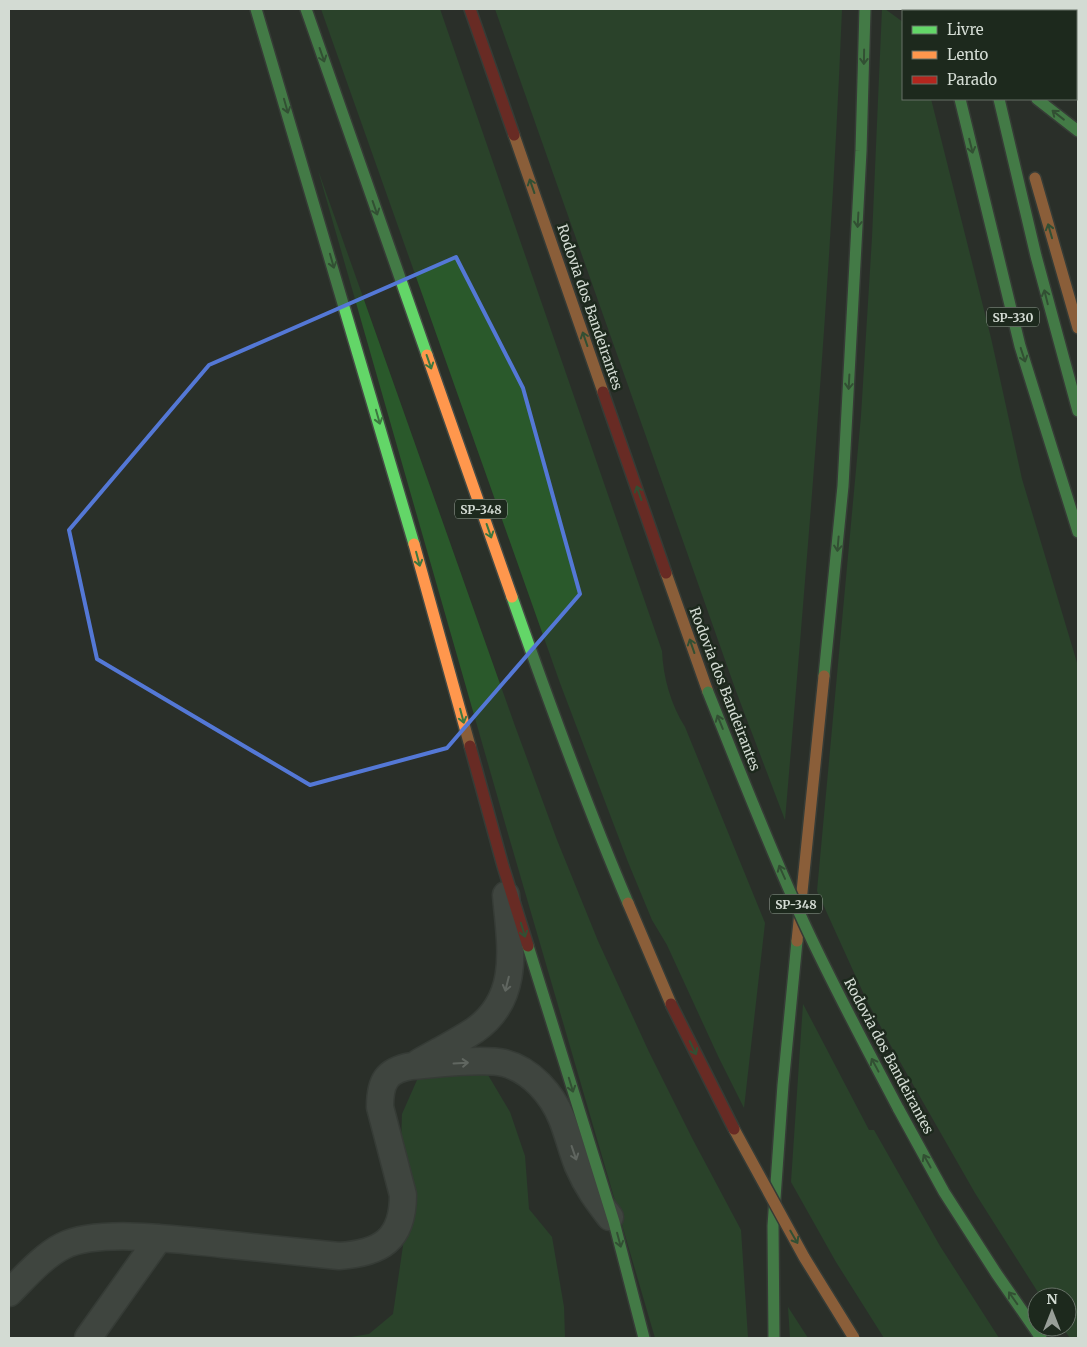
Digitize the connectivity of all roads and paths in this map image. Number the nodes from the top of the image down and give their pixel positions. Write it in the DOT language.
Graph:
graph roads {
  1 [pos="256,9"];
  2 [pos="306,9"];
  3 [pos="470,9"];
  4 [pos="865,9"];
  5 [pos="960,100"];
  6 [pos="999,100"];
  7 [pos="1008,100"];
  8 [pos="1038,100"];
  9 [pos="1014,116"];
  10 [pos="1078,131"];
  11 [pos="1032,169"];
  12 [pos="1078,328"];
  13 [pos="1078,411"];
  14 [pos="1078,532"];
  15 [pos="503,866"];
  16 [pos="412,1066"];
  17 [pos="614,1222"];
  18 [pos="159,1238"];
  19 [pos="9,1293"];
  20 [pos="88,1338"];
  21 [pos="644,1338"];
  22 [pos="774,1338"];
  23 [pos="854,1338"];
  24 [pos="1041,1338"];
  1 -- 15 [label="highway, one-way"];
  2 -- 23 [label="highway, SP-348, one-way, bridge"];
  24 -- 3 [label="highway, Rodovia dos Bandeirantes / SP-348, one-way, bridge"];
  4 -- 22 [label="highway, one-way"];
  5 -- 14 [label="highway, SP-330, one-way"];
  13 -- 6 [label="highway, SP-330, one-way"];
  7 -- 9 [label="highway"];
  10 -- 8 [label="highway, one-way"];
  12 -- 11 [label="highway, one-way"];
  15 -- 16 [label="street, one-way"];
  15 -- 17 [label="highway, one-way"];
  16 -- 17 [label="street, one-way"];
  16 -- 18 [label="street"];
  17 -- 21 [label="highway, one-way"];
  18 -- 19 [label="street"];
  18 -- 20 [label="street"];
}
